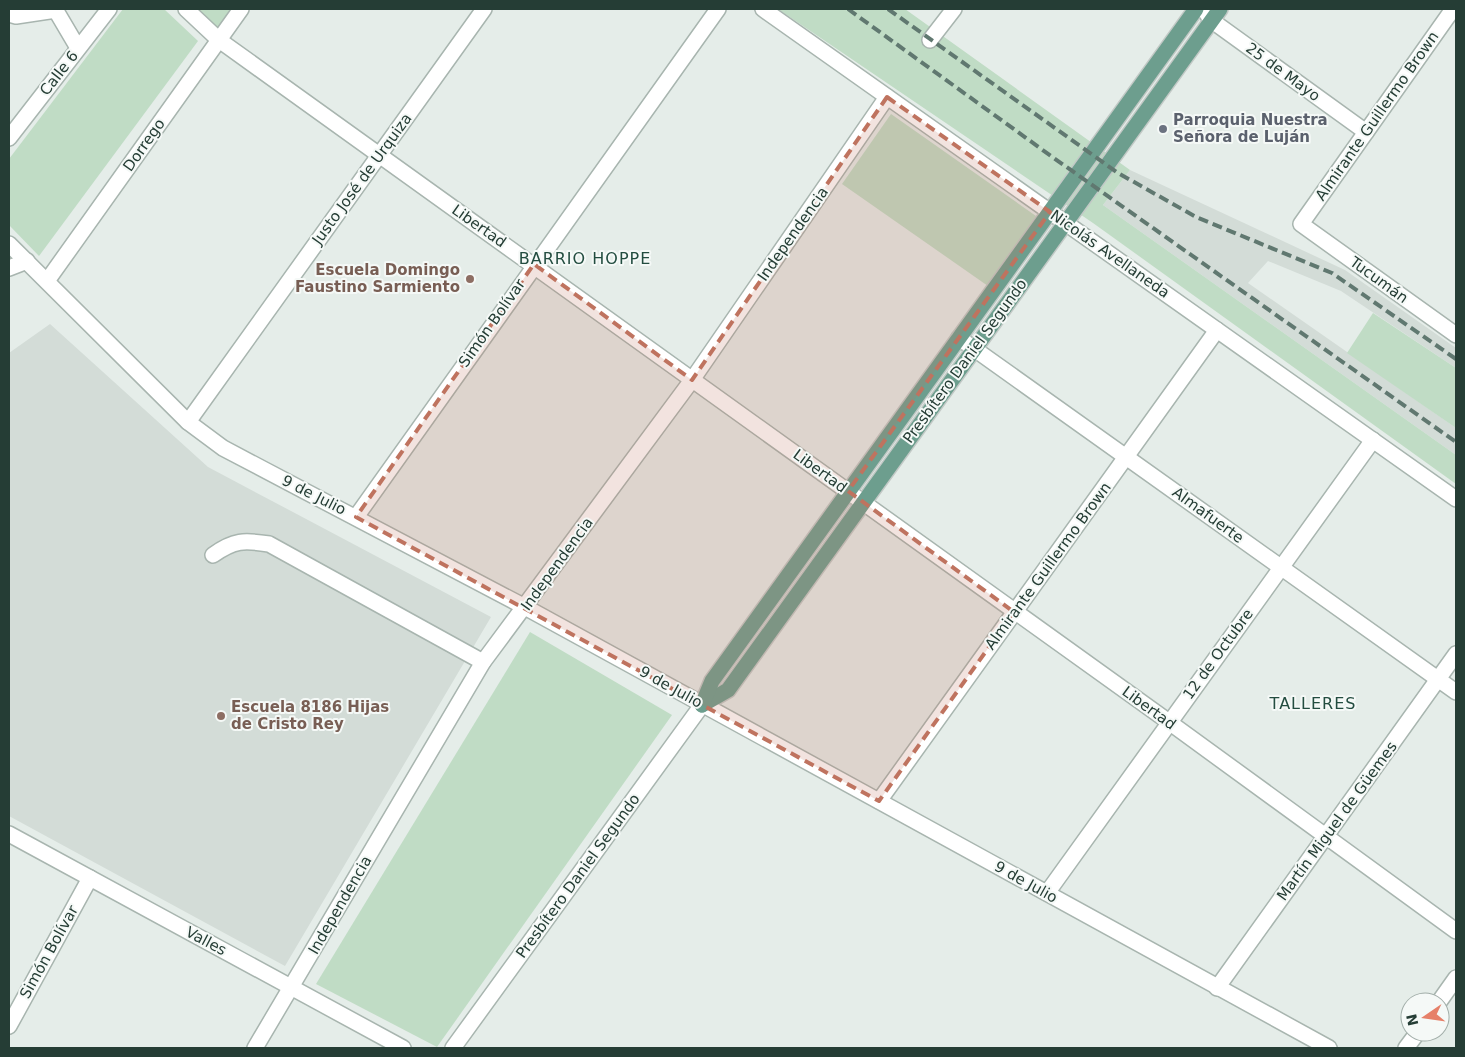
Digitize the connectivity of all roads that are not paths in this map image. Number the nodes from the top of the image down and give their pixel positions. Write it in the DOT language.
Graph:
graph roads {
  1 [pos="56,9"];
  2 [pos="109,9"];
  3 [pos="186,9"];
  4 [pos="242,9"];
  5 [pos="484,9"];
  6 [pos="718,9"];
  7 [pos="763,9"];
  8 [pos="954,9"];
  9 [pos="1196,9"];
  10 [pos="1453,9"];
  11 [pos="1212,13"];
  12 [pos="9,14"];
  13 [pos="219,40"];
  14 [pos="930,40"];
  15 [pos="78,48"];
  16 [pos="887,97"];
  17 [pos="1366,132"];
  18 [pos="9,138"];
  19 [pos="379,155"];
  20 [pos="1050,212"];
  21 [pos="1065,222"];
  22 [pos="1302,224"];
  23 [pos="9,244"];
  24 [pos="27,260"];
  25 [pos="534,264"];
  26 [pos="9,268"];
  27 [pos="47,281"];
  28 [pos="1217,330"];
  29 [pos="1456,335"];
  30 [pos="959,338"];
  31 [pos="974,348"];
  32 [pos="692,380"];
  33 [pos="188,422"];
  34 [pos="1373,440"];
  35 [pos="1126,456"];
  36 [pos="848,491"];
  37 [pos="1456,499"];
  38 [pos="863,502"];
  39 [pos="356,517"];
  40 [pos="213,555"];
  41 [pos="1280,568"];
  42 [pos="525,607"];
  43 [pos="1014,612"];
  44 [pos="1456,654"];
  45 [pos="483,662"];
  46 [pos="1439,679"];
  47 [pos="1456,692"];
  48 [pos="702,704"];
  49 [pos="1169,722"];
  50 [pos="879,801"];
  51 [pos="9,834"];
  52 [pos="1326,837"];
  53 [pos="90,878"];
  54 [pos="1047,893"];
  55 [pos="1456,931"];
  56 [pos="1456,978"];
  57 [pos="292,987"];
  58 [pos="1217,988"];
  59 [pos="1446,992"];
  60 [pos="9,1026"];
  61 [pos="255,1048"];
  62 [pos="403,1048"];
  63 [pos="453,1048"];
  64 [pos="1329,1048"];
  1 -- 12 [label="street"];
  1 -- 15 [label="street"];
  2 -- 15 [label="street, Calle 6"];
  3 -- 13 [label="street, Libertad"];
  4 -- 13 [label="street, Dorrego"];
  5 -- 19 [label="street, Justo José de Urquiza"];
  6 -- 25 [label="street, Simón Bolívar"];
  7 -- 16 [label="street, Nicolás Avellaneda"];
  8 -- 14 [label="street"];
  9 -- 20 [label="main road, Presbítero Daniel Segundo"];
  10 -- 17 [label="street, Almirante Guillermo Brown"];
  11 -- 17 [label="street, 25 de Mayo"];
  11 -- 21 [label="main road, Presbítero Daniel Segundo"];
  13 -- 19 [label="street, Libertad"];
  13 -- 27 [label="street, Dorrego"];
  15 -- 18 [label="street, Calle 6"];
  16 -- 20 [label="street, Nicolás Avellaneda"];
  16 -- 32 [label="street, Independencia"];
  17 -- 22 [label="street, Almirante Guillermo Brown"];
  19 -- 25 [label="street, Libertad"];
  19 -- 33 [label="street, Justo José de Urquiza"];
  20 -- 21 [label="street, Nicolás Avellaneda"];
  20 -- 30 [label="main road, Presbítero Daniel Segundo"];
  21 -- 28 [label="street, Nicolás Avellaneda"];
  21 -- 31 [label="main road, Presbítero Daniel Segundo"];
  22 -- 29 [label="street, Tucumán"];
  23 -- 24 [label="street, 9 de Julio"];
  24 -- 26 [label="street"];
  24 -- 27 [label="street, 9 de Julio"];
  25 -- 32 [label="street, Libertad"];
  25 -- 39 [label="street, Simón Bolívar"];
  27 -- 33 [label="street, 9 de Julio"];
  28 -- 34 [label="street, Nicolás Avellaneda"];
  28 -- 35 [label="street, Almirante Guillermo Brown"];
  30 -- 31 [label="street, Almafuerte"];
  30 -- 36 [label="main road, Presbítero Daniel Segundo"];
  31 -- 35 [label="street, Almafuerte"];
  31 -- 38 [label="main road, Presbítero Daniel Segundo"];
  32 -- 36 [label="street, Libertad"];
  32 -- 42 [label="street, Independencia"];
  33 -- 39 [label="street, 9 de Julio"];
  34 -- 37 [label="street, Nicolás Avellaneda"];
  34 -- 41 [label="street, 12 de Octubre"];
  35 -- 41 [label="street, Almafuerte"];
  35 -- 43 [label="street, Almirante Guillermo Brown"];
  36 -- 38 [label="street, Libertad"];
  36 -- 48 [label="main road, Presbítero Daniel Segundo"];
  38 -- 43 [label="street, Libertad"];
  38 -- 48 [label="main road, Presbítero Daniel Segundo"];
  39 -- 42 [label="street, 9 de Julio"];
  40 -- 45 [label="street"];
  41 -- 46 [label="street, Almafuerte"];
  41 -- 49 [label="street, 12 de Octubre"];
  42 -- 45 [label="street, Independencia"];
  42 -- 48 [label="street, 9 de Julio"];
  43 -- 49 [label="street, Libertad"];
  43 -- 50 [label="street, Almirante Guillermo Brown"];
  44 -- 46 [label="street, Martín Miguel de Güemes"];
  45 -- 57 [label="street, Independencia"];
  46 -- 47 [label="street, Almafuerte"];
  46 -- 52 [label="street, Martín Miguel de Güemes"];
  48 -- 50 [label="street, 9 de Julio"];
  48 -- 63 [label="street, Presbítero Daniel Segundo"];
  49 -- 52 [label="street, Libertad"];
  49 -- 54 [label="street, 12 de Octubre"];
  50 -- 54 [label="street, 9 de Julio"];
  51 -- 53 [label="street, Valles"];
  52 -- 55 [label="street, Libertad"];
  52 -- 58 [label="street, Martín Miguel de Güemes"];
  53 -- 57 [label="street, Valles"];
  53 -- 60 [label="street, Simón Bolívar"];
  54 -- 58 [label="street, 9 de Julio"];
  56 -- 59 [label="street"];
  57 -- 61 [label="street, Independencia"];
  57 -- 62 [label="street, Valles"];
  58 -- 64 [label="street, 9 de Julio"];
}
